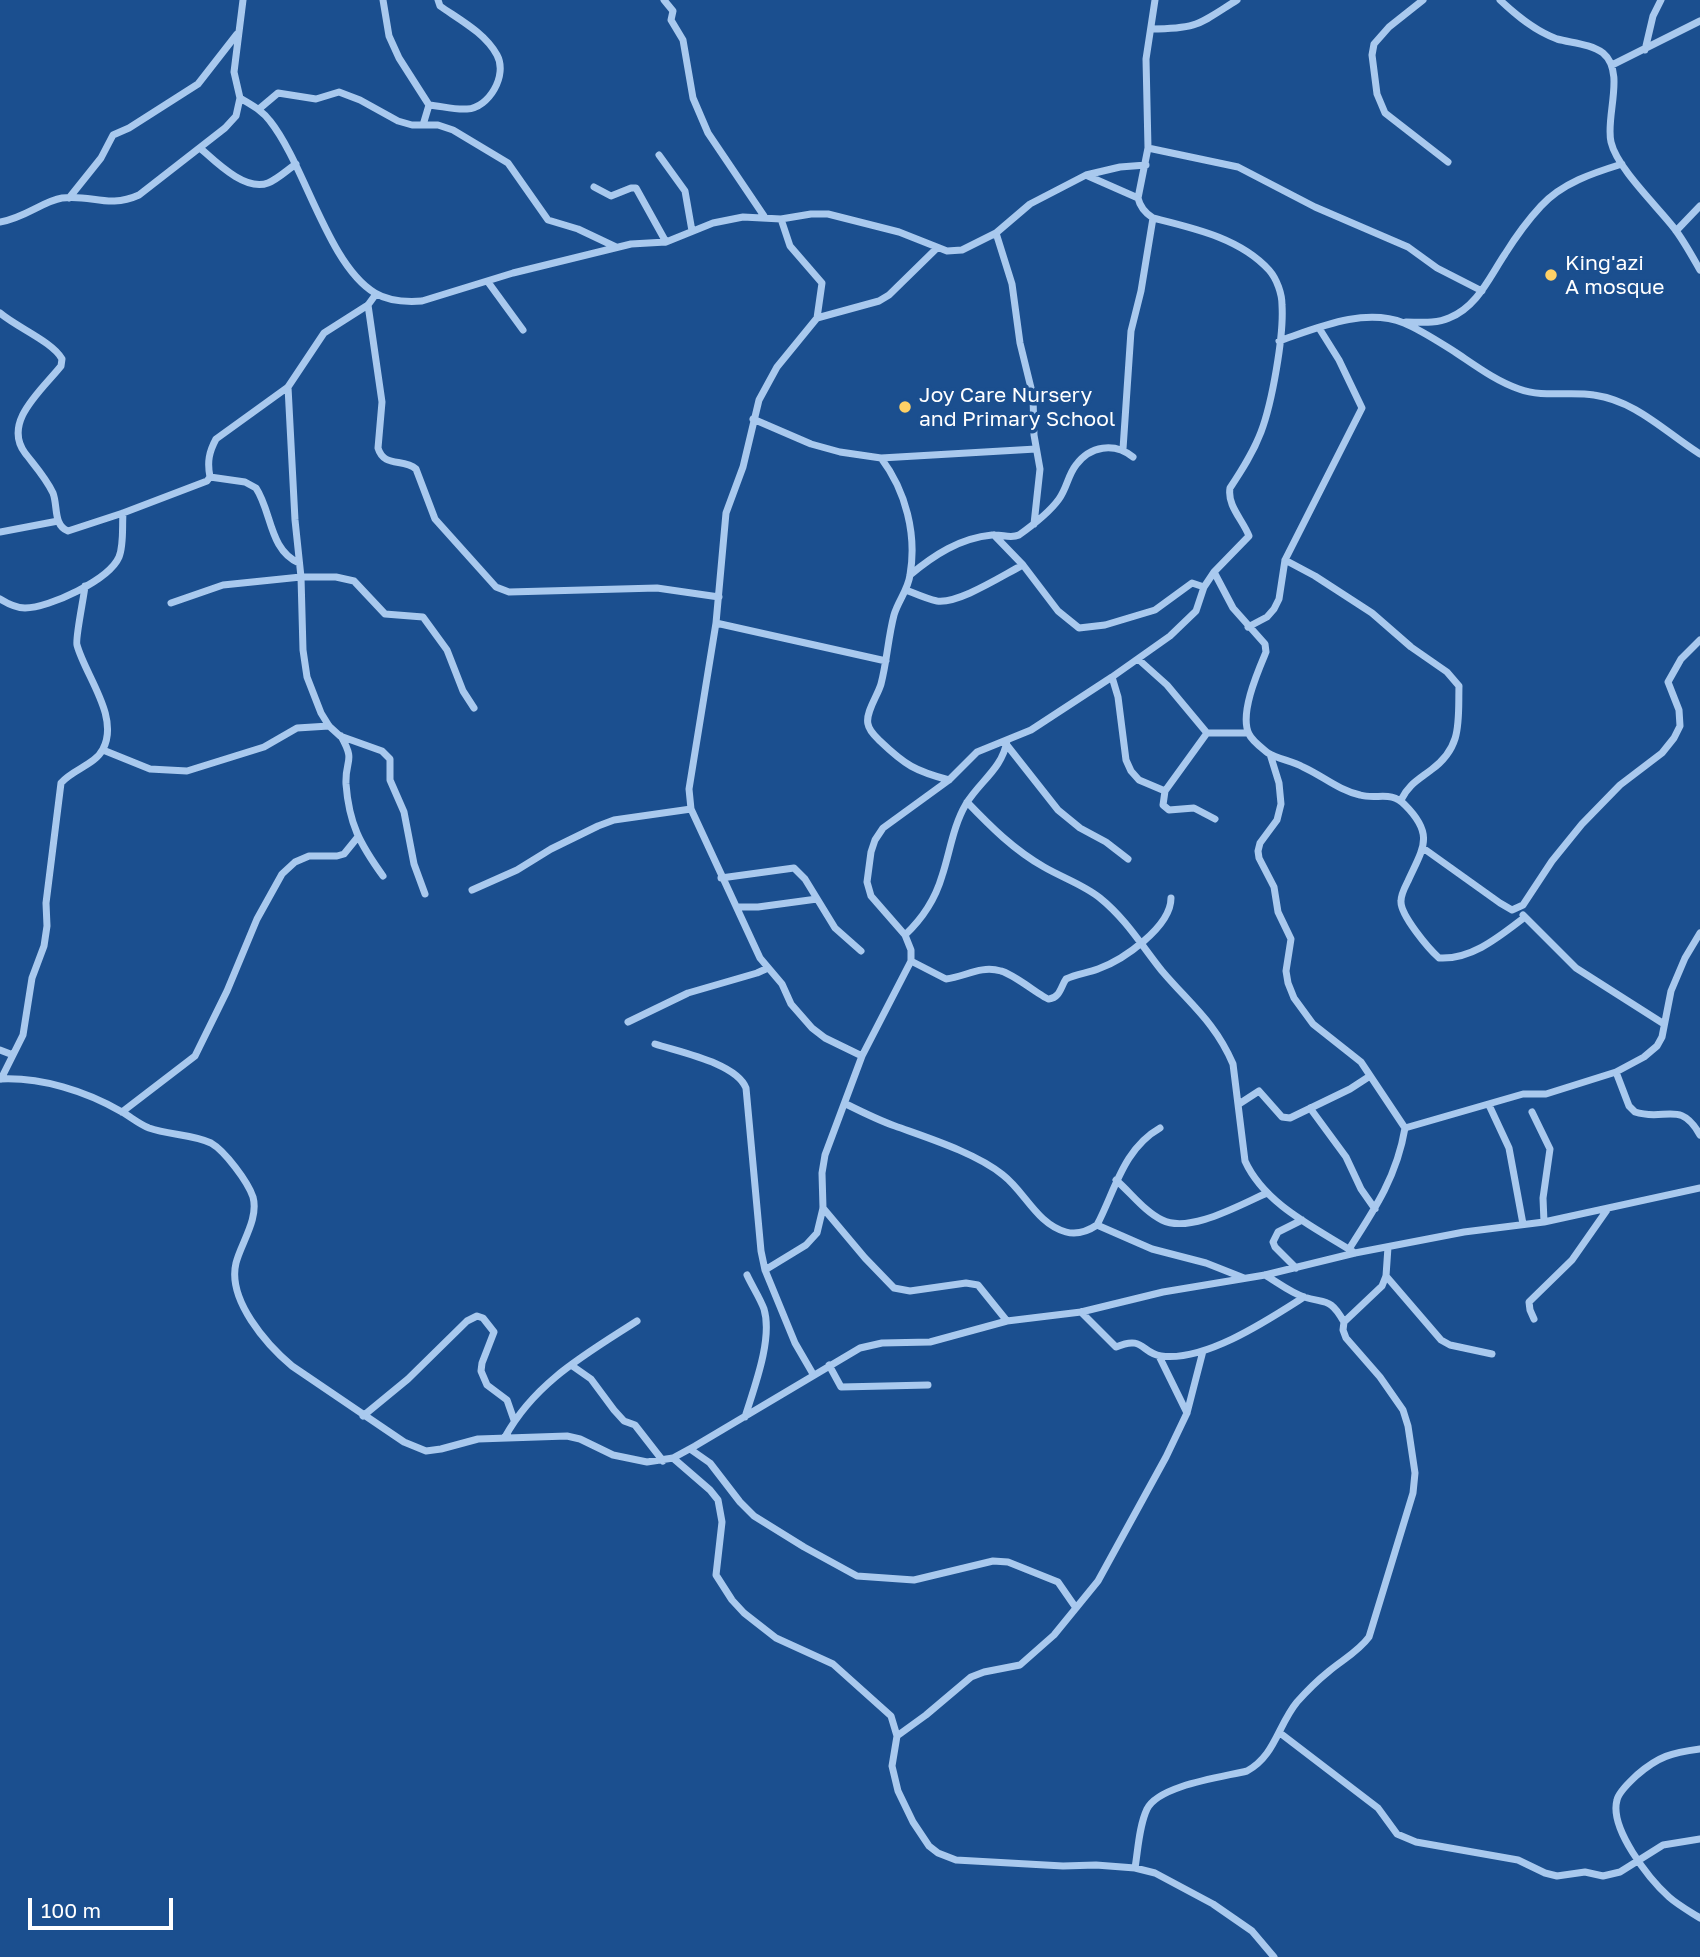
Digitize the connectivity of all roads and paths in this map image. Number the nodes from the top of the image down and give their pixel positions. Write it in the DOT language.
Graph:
graph roads {
  1 [pos="243,0"];
  2 [pos="383,0"];
  3 [pos="438,0"];
  4 [pos="664,0"];
  5 [pos="1155,0"];
  6 [pos="1237,0"];
  7 [pos="1423,0"];
  8 [pos="1500,0"];
  9 [pos="1661,0"];
  10 [pos="1700,21"];
  11 [pos="1151,29"];
  12 [pos="238,34"];
  13 [pos="1645,50"];
  14 [pos="1612,65"];
  15 [pos="240,99"];
  16 [pos="429,105"];
  17 [pos="259,109"];
  18 [pos="423,125"];
  19 [pos="200,148"];
  20 [pos="1148,148"];
  21 [pos="659,155"];
  22 [pos="1448,162"];
  23 [pos="296,164"];
  24 [pos="1622,164"];
  25 [pos="1146,165"];
  26 [pos="1086,175"];
  27 [pos="594,187"];
  28 [pos="69,198"];
  29 [pos="1138,198"];
  30 [pos="1700,206"];
  31 [pos="764,216"];
  32 [pos="1153,218"];
  33 [pos="781,219"];
  34 [pos="0,222"];
  35 [pos="692,231"];
  36 [pos="1676,231"];
  37 [pos="996,233"];
  38 [pos="666,242"];
  39 [pos="617,247"];
  40 [pos="937,248"];
  41 [pos="1700,270"];
  42 [pos="488,282"];
  43 [pos="1482,291"];
  44 [pos="376,294"];
  45 [pos="368,304"];
  46 [pos="0,313"];
  47 [pos="817,318"];
  48 [pos="1402,322"];
  49 [pos="1319,328"];
  50 [pos="523,330"];
  51 [pos="1279,341"];
  52 [pos="288,387"];
  53 [pos="753,419"];
  54 [pos="1036,449"];
  55 [pos="1123,449"];
  56 [pos="1700,454"];
  57 [pos="1133,457"];
  58 [pos="881,458"];
  59 [pos="210,477"];
  60 [pos="123,513"];
  61 [pos="58,521"];
  62 [pos="1034,524"];
  63 [pos="0,531"];
  64 [pos="993,535"];
  65 [pos="1285,561"];
  66 [pos="299,564"];
  67 [pos="1023,565"];
  68 [pos="1214,572"];
  69 [pos="910,575"];
  70 [pos="301,577"];
  71 [pos="85,586"];
  72 [pos="1204,587"];
  73 [pos="906,590"];
  74 [pos="719,597"];
  75 [pos="0,599"];
  76 [pos="171,603"];
  77 [pos="716,623"];
  78 [pos="1248,627"];
  79 [pos="1700,640"];
  80 [pos="1138,659"];
  81 [pos="886,662"];
  82 [pos="1112,677"];
  83 [pos="474,708"];
  84 [pos="329,726"];
  85 [pos="1207,733"];
  86 [pos="1248,733"];
  87 [pos="340,736"];
  88 [pos="1007,742"];
  89 [pos="103,750"];
  90 [pos="1270,754"];
  91 [pos="949,780"];
  92 [pos="1165,791"];
  93 [pos="1401,800"];
  94 [pos="967,802"];
  95 [pos="691,809"];
  96 [pos="1215,818"];
  97 [pos="357,838"];
  98 [pos="1423,848"];
  99 [pos="1128,859"];
  100 [pos="383,876"];
  101 [pos="721,878"];
  102 [pos="472,890"];
  103 [pos="425,894"];
  104 [pos="1171,898"];
  105 [pos="817,899"];
  106 [pos="737,907"];
  107 [pos="1518,908"];
  108 [pos="1525,917"];
  109 [pos="1700,933"];
  110 [pos="905,935"];
  111 [pos="1142,943"];
  112 [pos="861,951"];
  113 [pos="911,961"];
  114 [pos="768,968"];
  115 [pos="628,1022"];
  116 [pos="1664,1024"];
  117 [pos="654,1044"];
  118 [pos="0,1050"];
  119 [pos="13,1055"];
  120 [pos="862,1056"];
  121 [pos="1616,1072"];
  122 [pos="1370,1076"];
  123 [pos="1,1079"];
  124 [pos="846,1104"];
  125 [pos="1239,1104"];
  126 [pos="1489,1105"];
  127 [pos="1310,1108"];
  128 [pos="122,1112"];
  129 [pos="1532,1112"];
  130 [pos="1160,1128"];
  131 [pos="1405,1128"];
  132 [pos="1700,1135"];
  133 [pos="1116,1180"];
  134 [pos="1700,1188"];
  135 [pos="1267,1193"];
  136 [pos="823,1209"];
  137 [pos="1375,1209"];
  138 [pos="1607,1210"];
  139 [pos="1302,1220"];
  140 [pos="1545,1222"];
  141 [pos="1523,1224"];
  142 [pos="1097,1225"];
  143 [pos="1388,1247"];
  144 [pos="1352,1251"];
  145 [pos="1296,1268"];
  146 [pos="765,1270"];
  147 [pos="747,1275"];
  148 [pos="1265,1275"];
  149 [pos="1387,1276"];
  150 [pos="1246,1279"];
  151 [pos="1304,1297"];
  152 [pos="1081,1311"];
  153 [pos="1534,1319"];
  154 [pos="637,1321"];
  155 [pos="1007,1321"];
  156 [pos="1344,1322"];
  157 [pos="1203,1351"];
  158 [pos="1492,1354"];
  159 [pos="1159,1356"];
  160 [pos="571,1365"];
  161 [pos="829,1365"];
  162 [pos="813,1374"];
  163 [pos="928,1385"];
  164 [pos="1187,1413"];
  165 [pos="363,1416"];
  166 [pos="745,1417"];
  167 [pos="514,1420"];
  168 [pos="505,1437"];
  169 [pos="690,1449"];
  170 [pos="673,1458"];
  171 [pos="663,1461"];
  172 [pos="1076,1608"];
  173 [pos="1280,1733"];
  174 [pos="897,1736"];
  175 [pos="1700,1749"];
  176 [pos="1700,1839"];
  177 [pos="1640,1861"];
  178 [pos="1135,1868"];
  179 [pos="1700,1917"];
  180 [pos="1274,1957"];
  1 -- 12 [label="street"];
  2 -- 16 [label="street"];
  3 -- 16 [label="street"];
  4 -- 31 [label="street"];
  5 -- 11 [label="street"];
  6 -- 11 [label="street"];
  7 -- 22 [label="street"];
  8 -- 14 [label="street"];
  9 -- 13 [label="street"];
  10 -- 13 [label="street"];
  11 -- 20 [label="street"];
  12 -- 15 [label="street"];
  12 -- 28 [label="street"];
  13 -- 14 [label="street"];
  14 -- 24 [label="street"];
  15 -- 17 [label="street"];
  15 -- 19 [label="street"];
  16 -- 18 [label="street"];
  17 -- 18 [label="street"];
  17 -- 23 [label="street"];
  18 -- 39 [label="street"];
  19 -- 23 [label="street"];
  19 -- 28 [label="street"];
  20 -- 25 [label="street"];
  20 -- 43 [label="street"];
  21 -- 35 [label="street"];
  23 -- 44 [label="street"];
  24 -- 36 [label="street"];
  24 -- 43 [label="street"];
  25 -- 26 [label="street"];
  25 -- 29 [label="street"];
  26 -- 29 [label="street"];
  26 -- 37 [label="street"];
  27 -- 38 [label="street"];
  28 -- 34 [label="street"];
  29 -- 32 [label="street"];
  30 -- 36 [label="street"];
  31 -- 33 [label="street"];
  31 -- 35 [label="street"];
  32 -- 51 [label="street"];
  32 -- 55 [label="street"];
  33 -- 40 [label="street"];
  33 -- 47 [label="street"];
  35 -- 38 [label="street"];
  36 -- 41 [label="street"];
  37 -- 40 [label="street"];
  37 -- 54 [label="street"];
  38 -- 39 [label="street"];
  39 -- 42 [label="street"];
  40 -- 47 [label="street"];
  42 -- 44 [label="street"];
  42 -- 50 [label="street"];
  43 -- 48 [label="street"];
  44 -- 45 [label="street"];
  45 -- 52 [label="street"];
  45 -- 74 [label="street"];
  46 -- 61 [label="street"];
  47 -- 53 [label="street"];
  48 -- 49 [label="street"];
  48 -- 56 [label="street"];
  49 -- 51 [label="street"];
  49 -- 65 [label="street"];
  51 -- 68 [label="street"];
  52 -- 59 [label="street"];
  52 -- 66 [label="street"];
  53 -- 58 [label="street"];
  53 -- 74 [label="street"];
  54 -- 58 [label="street"];
  54 -- 62 [label="street"];
  55 -- 57 [label="street"];
  55 -- 62 [label="street"];
  58 -- 69 [label="street"];
  59 -- 60 [label="street"];
  59 -- 66 [label="street"];
  60 -- 61 [label="street"];
  60 -- 71 [label="street"];
  61 -- 63 [label="street"];
  62 -- 64 [label="street"];
  64 -- 67 [label="street"];
  64 -- 69 [label="street"];
  65 -- 78 [label="street"];
  65 -- 93 [label="street"];
  66 -- 70 [label="street"];
  67 -- 72 [label="street"];
  67 -- 73 [label="street"];
  68 -- 72 [label="street"];
  68 -- 78 [label="street"];
  69 -- 73 [label="street"];
  70 -- 76 [label="street"];
  70 -- 83 [label="street"];
  70 -- 84 [label="street"];
  71 -- 75 [label="street"];
  71 -- 89 [label="street"];
  72 -- 80 [label="street"];
  73 -- 81 [label="street"];
  74 -- 77 [label="street"];
  77 -- 81 [label="street"];
  77 -- 95 [label="street"];
  78 -- 86 [label="street"];
  79 -- 107 [label="street"];
  80 -- 82 [label="street"];
  80 -- 85 [label="street"];
  81 -- 91 [label="street"];
  82 -- 88 [label="street"];
  82 -- 92 [label="street"];
  84 -- 87 [label="street"];
  84 -- 89 [label="street"];
  85 -- 86 [label="street"];
  85 -- 92 [label="street"];
  86 -- 90 [label="street"];
  87 -- 97 [label="street"];
  87 -- 103 [label="street"];
  88 -- 91 [label="street"];
  88 -- 94 [label="street"];
  88 -- 99 [label="street"];
  89 -- 119 [label="street"];
  90 -- 93 [label="street"];
  90 -- 122 [label="street"];
  91 -- 110 [label="street"];
  92 -- 96 [label="street"];
  93 -- 98 [label="street"];
  94 -- 110 [label="street"];
  94 -- 111 [label="street"];
  95 -- 101 [label="street"];
  95 -- 102 [label="street"];
  97 -- 100 [label="street"];
  97 -- 128 [label="street"];
  98 -- 107 [label="street"];
  98 -- 108 [label="street"];
  101 -- 105 [label="street"];
  101 -- 106 [label="street"];
  104 -- 111 [label="street"];
  105 -- 106 [label="street"];
  105 -- 112 [label="street"];
  106 -- 114 [label="street"];
  107 -- 108 [label="street"];
  108 -- 116 [label="street"];
  109 -- 116 [label="street"];
  110 -- 113 [label="street"];
  111 -- 113 [label="street"];
  111 -- 125 [label="street"];
  113 -- 120 [label="street"];
  114 -- 115 [label="street"];
  114 -- 120 [label="street"];
  116 -- 121 [label="street"];
  117 -- 146 [label="street"];
  118 -- 119 [label="street"];
  119 -- 123 [label="street"];
  120 -- 124 [label="street"];
  121 -- 126 [label="street"];
  121 -- 132 [label="street"];
  122 -- 127 [label="street"];
  122 -- 131 [label="street"];
  123 -- 128 [label="street"];
  124 -- 136 [label="street"];
  124 -- 142 [label="street"];
  125 -- 127 [label="street"];
  125 -- 135 [label="street"];
  126 -- 131 [label="street"];
  126 -- 141 [label="street"];
  127 -- 137 [label="street"];
  128 -- 165 [label="street"];
  129 -- 140 [label="street"];
  130 -- 133 [label="street"];
  131 -- 137 [label="street"];
  133 -- 135 [label="street"];
  133 -- 142 [label="street"];
  134 -- 138 [label="street"];
  135 -- 139 [label="street"];
  136 -- 146 [label="street"];
  136 -- 155 [label="street"];
  137 -- 144 [label="street"];
  138 -- 140 [label="street"];
  138 -- 153 [label="street"];
  139 -- 144 [label="street"];
  139 -- 145 [label="street"];
  140 -- 141 [label="street"];
  141 -- 143 [label="street"];
  142 -- 150 [label="street"];
  143 -- 144 [label="street"];
  143 -- 149 [label="street"];
  144 -- 145 [label="street"];
  145 -- 148 [label="street"];
  146 -- 162 [label="street"];
  147 -- 166 [label="street"];
  148 -- 150 [label="street"];
  148 -- 151 [label="street"];
  149 -- 156 [label="street"];
  149 -- 158 [label="street"];
  150 -- 152 [label="street"];
  151 -- 156 [label="street"];
  151 -- 157 [label="street"];
  152 -- 155 [label="street"];
  152 -- 159 [label="street"];
  154 -- 160 [label="street"];
  155 -- 161 [label="street"];
  156 -- 173 [label="street"];
  157 -- 159 [label="street"];
  157 -- 164 [label="street"];
  159 -- 164 [label="street"];
  160 -- 167 [label="street"];
  160 -- 171 [label="street"];
  161 -- 162 [label="street"];
  161 -- 163 [label="street"];
  162 -- 166 [label="street"];
  164 -- 172 [label="street"];
  165 -- 167 [label="street"];
  165 -- 168 [label="street"];
  166 -- 169 [label="street"];
  167 -- 168 [label="street"];
  168 -- 171 [label="street"];
  169 -- 170 [label="street"];
  169 -- 172 [label="street"];
  170 -- 171 [label="street"];
  170 -- 174 [label="street"];
  172 -- 174 [label="street"];
  173 -- 177 [label="street"];
  173 -- 178 [label="street"];
  174 -- 178 [label="street"];
  175 -- 177 [label="street"];
  176 -- 177 [label="street"];
  177 -- 179 [label="street"];
  178 -- 180 [label="street"];
}
